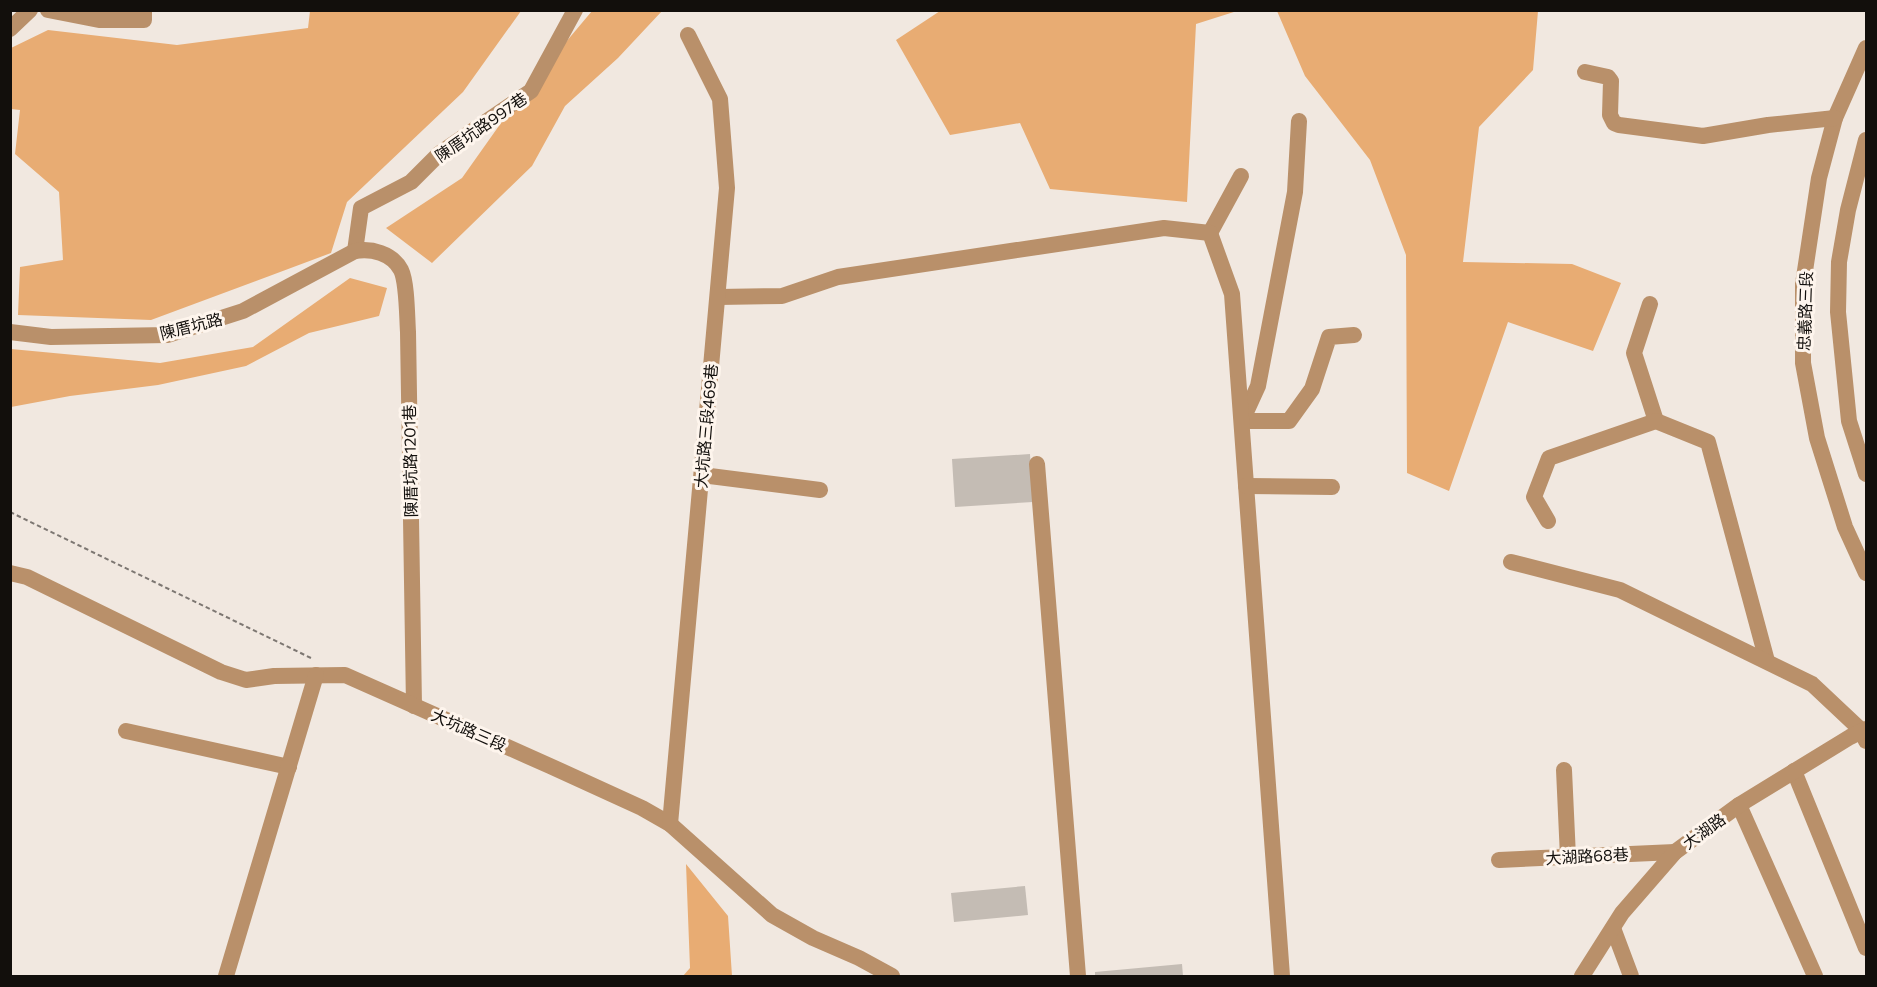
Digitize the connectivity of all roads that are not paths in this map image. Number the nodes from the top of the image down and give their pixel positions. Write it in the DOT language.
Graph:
graph roads {
  1 [pos="30,10"];
  2 [pos="48,10"];
  3 [pos="144,10"];
  4 [pos="575,10"];
  5 [pos="10,28"];
  6 [pos="688,35"];
  7 [pos="1866,48"];
  8 [pos="1585,72"];
  9 [pos="1835,118"];
  10 [pos="1299,121"];
  11 [pos="1866,140"];
  12 [pos="1241,176"];
  13 [pos="1210,233"];
  14 [pos="355,251"];
  15 [pos="718,297"];
  16 [pos="1650,304"];
  17 [pos="10,332"];
  18 [pos="1354,335"];
  19 [pos="1242,421"];
  20 [pos="1656,421"];
  21 [pos="1037,464"];
  22 [pos="1866,474"];
  23 [pos="702,476"];
  24 [pos="1246,486"];
  25 [pos="1332,487"];
  26 [pos="820,490"];
  27 [pos="1548,521"];
  28 [pos="1511,562"];
  29 [pos="10,573"];
  30 [pos="1866,573"];
  31 [pos="1767,661"];
  32 [pos="315,668"];
  33 [pos="414,706"];
  34 [pos="126,731"];
  35 [pos="1865,734"];
  36 [pos="289,767"];
  37 [pos="1564,770"];
  38 [pos="1794,771"];
  39 [pos="1739,806"];
  40 [pos="670,824"];
  41 [pos="1676,852"];
  42 [pos="1568,857"];
  43 [pos="1499,860"];
  44 [pos="1613,928"];
  45 [pos="1866,948"];
  46 [pos="226,976"];
  47 [pos="892,976"];
  48 [pos="1078,976"];
  49 [pos="1282,976"];
  50 [pos="1582,976"];
  51 [pos="1631,976"];
  52 [pos="1815,976"];
  1 -- 5 [label="street"];
  2 -- 3 [label="street"];
  4 -- 14 [label="street, 陳厝坑路997巷"];
  6 -- 15 [label="street, 大坑路三段469巷"];
  7 -- 9 [label="street, 忠義路三段"];
  8 -- 9 [label="street"];
  9 -- 30 [label="street, 忠義路三段"];
  10 -- 19 [label="street"];
  11 -- 22 [label="street, 忠義路三段"];
  12 -- 13 [label="street"];
  13 -- 15 [label="street"];
  13 -- 19 [label="street"];
  14 -- 17 [label="street, 陳厝坑路"];
  14 -- 33 [label="street, 陳厝坑路1201巷"];
  15 -- 23 [label="street, 大坑路三段469巷"];
  16 -- 20 [label="street"];
  18 -- 19 [label="street"];
  19 -- 24 [label="street"];
  20 -- 27 [label="street"];
  20 -- 31 [label="street"];
  21 -- 48 [label="street"];
  23 -- 26 [label="street"];
  23 -- 40 [label="street, 大坑路三段469巷"];
  24 -- 25 [label="street"];
  24 -- 49 [label="street"];
  28 -- 31 [label="street"];
  29 -- 32 [label="street, 大坑路三段"];
  31 -- 35 [label="street"];
  32 -- 33 [label="street, 大坑路三段"];
  32 -- 36 [label="street"];
  33 -- 40 [label="street, 大坑路三段"];
  34 -- 36 [label="street"];
  35 -- 38 [label="street, 大湖路"];
  36 -- 46 [label="street"];
  37 -- 42 [label="street"];
  38 -- 39 [label="street, 大湖路"];
  38 -- 45 [label="street"];
  39 -- 41 [label="street, 大湖路"];
  39 -- 52 [label="street"];
  40 -- 47 [label="street, 大坑路三段"];
  41 -- 42 [label="street, 大湖路68巷"];
  41 -- 44 [label="street, 大湖路"];
  42 -- 43 [label="street, 大湖路68巷"];
  44 -- 50 [label="street, 大湖路"];
  44 -- 51 [label="street"];
}
